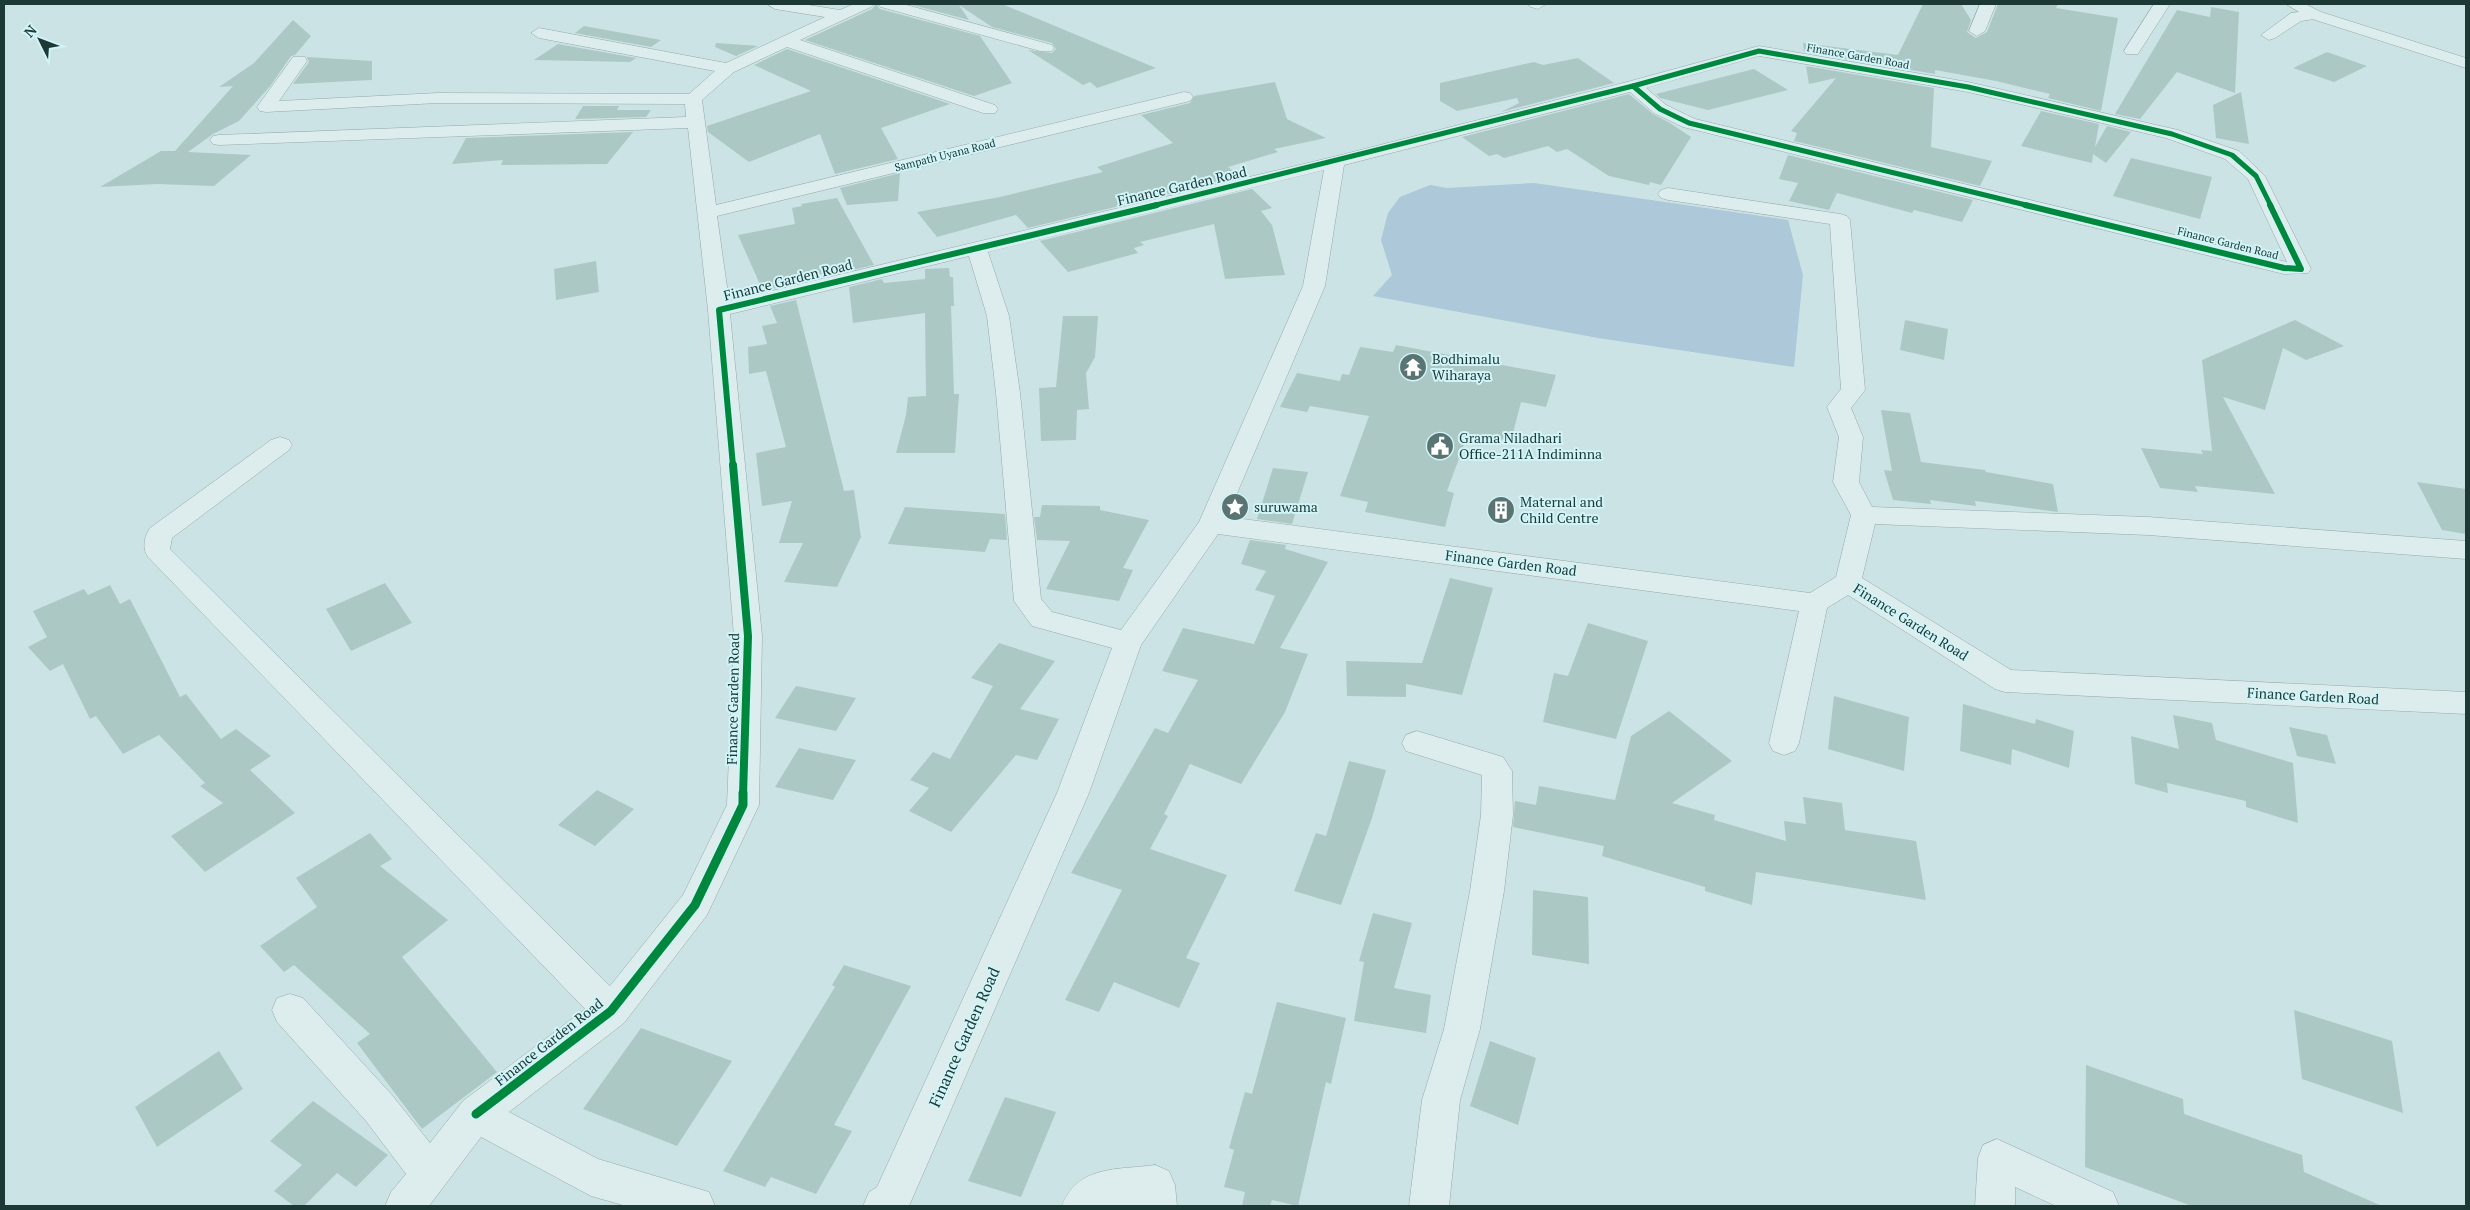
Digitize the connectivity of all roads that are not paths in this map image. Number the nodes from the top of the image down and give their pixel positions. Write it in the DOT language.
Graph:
graph roads {
  1 [pos="775,4"];
  2 [pos="866,4"];
  3 [pos="886,4"];
  4 [pos="1988,4"];
  5 [pos="2162,4"];
  6 [pos="2294,4"];
  7 [pos="841,15"];
  8 [pos="2315,15"];
  9 [pos="1977,31"];
  10 [pos="539,33"];
  11 [pos="2269,35"];
  12 [pos="786,41"];
  13 [pos="1046,48"];
  14 [pos="2132,51"];
  15 [pos="299,61"];
  16 [pos="2466,64"];
  17 [pos="728,68"];
  18 [pos="1633,86"];
  19 [pos="1184,97"];
  20 [pos="693,99"];
  21 [pos="989,108"];
  22 [pos="696,122"];
  23 [pos="1783,138"];
  24 [pos="219,140"];
  25 [pos="1335,162"];
  26 [pos="1866,166"];
  27 [pos="1668,194"];
  28 [pos="707,213"];
  29 [pos="976,247"];
  30 [pos="718,310"];
  31 [pos="280,446"];
  32 [pos="1864,514"];
  33 [pos="1211,524"];
  34 [pos="2466,550"];
  35 [pos="1848,582"];
  36 [pos="1814,603"];
  37 [pos="1128,642"];
  38 [pos="2466,703"];
  39 [pos="1417,743"];
  40 [pos="1784,743"];
  41 [pos="290,1010"];
  42 [pos="611,1011"];
  43 [pos="476,1114"];
  44 [pos="430,1174"];
  45 [pos="405,1206"];
  46 [pos="694,1206"];
  47 [pos="883,1206"];
  48 [pos="1082,1206"];
  49 [pos="1157,1206"];
  50 [pos="1429,1206"];
  51 [pos="1995,1206"];
  52 [pos="2099,1206"];
  1 -- 7 [label="street"];
  2 -- 7 [label="street"];
  3 -- 13 [label="street"];
  4 -- 9 [label="street"];
  5 -- 14 [label="street"];
  6 -- 8 [label="street"];
  7 -- 12 [label="street"];
  8 -- 11 [label="street"];
  8 -- 16 [label="street"];
  10 -- 17 [label="street"];
  12 -- 17 [label="street"];
  12 -- 21 [label="street"];
  15 -- 20 [label="street"];
  17 -- 20 [label="street"];
  18 -- 25 [label="street, Finance Garden Road"];
  18 -- 26 [label="street, Finance Garden Road"];
  18 -- 26 [label="street, Finance Garden Road"];
  19 -- 28 [label="street, Sampath Uyana Road"];
  20 -- 22 [label="street"];
  22 -- 24 [label="street"];
  22 -- 28 [label="street"];
  23 -- 26 [label="street"];
  25 -- 29 [label="street, Finance Garden Road"];
  25 -- 33 [label="street, Finance Garden Road"];
  27 -- 32 [label="street"];
  28 -- 30 [label="street"];
  29 -- 30 [label="street, Finance Garden Road"];
  29 -- 37 [label="street"];
  30 -- 42 [label="street, Finance Garden Road"];
  31 -- 42 [label="street"];
  32 -- 34 [label="street"];
  32 -- 35 [label="street"];
  33 -- 36 [label="street, Finance Garden Road"];
  33 -- 37 [label="street, Finance Garden Road"];
  35 -- 36 [label="street, Finance Garden Road"];
  35 -- 38 [label="street, Finance Garden Road"];
  36 -- 40 [label="street"];
  37 -- 47 [label="street, Finance Garden Road"];
  39 -- 50 [label="street"];
  41 -- 44 [label="street"];
  42 -- 43 [label="street, Finance Garden Road"];
  43 -- 44 [label="street, Finance Garden Road"];
  43 -- 46 [label="street"];
  44 -- 45 [label="street, Finance Garden Road"];
  48 -- 49 [label="street"];
  51 -- 52 [label="street"];
}
